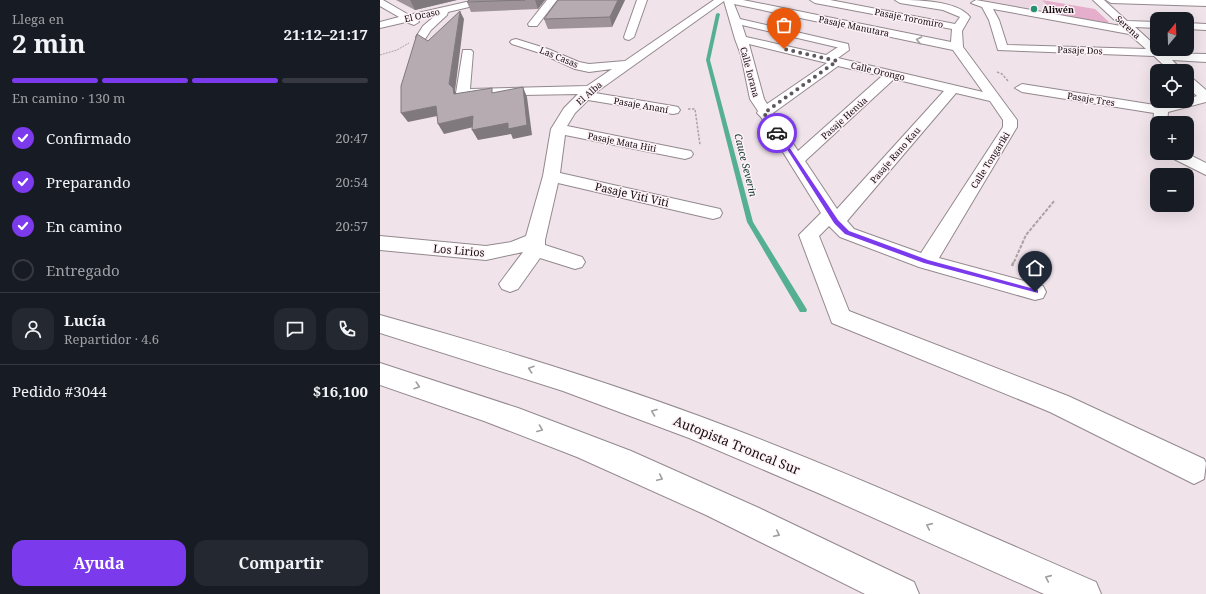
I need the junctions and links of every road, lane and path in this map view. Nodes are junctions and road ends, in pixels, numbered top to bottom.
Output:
1 (392, 0) edge
2 (487, 0) edge
3 (552, 0) edge
4 (642, 0) edge
5 (720, 0) edge
6 (728, 0) edge
7 (815, 0) edge
8 (900, 0) edge
9 (963, 0) edge
10 (1098, 0) edge
11 (1111, 0) edge
12 (380, 2) edge
13 (1206, 3) edge
14 (985, 4) junction
15 (467, 5) junction
16 (448, 10) junction
17 (457, 16) edge
18 (406, 18) junction
19 (380, 20) edge
20 (736, 21) junction
21 (534, 24) dead end
22 (380, 25) edge
23 (1150, 25) edge
24 (1194, 26) edge
25 (1128, 27) junction
26 (1206, 27) edge
27 (957, 28) junction
28 (424, 32) junction
29 (629, 37) dead end
30 (740, 38) junction
31 (516, 42) dead end
32 (1150, 46) edge
33 (957, 47) junction
34 (467, 52) dead end
35 (1150, 54) edge
36 (380, 55) edge
37 (1161, 56) edge
38 (1182, 56) edge
39 (1206, 58) edge
40 (832, 60) junction
41 (627, 63) junction
42 (1170, 64) edge
43 (992, 69) dead end
44 (892, 74) junction
45 (1194, 86) edge
46 (1022, 88) joint
47 (953, 89) junction
48 (587, 93) junction
49 (1206, 97) edge
50 (993, 98) junction
51 (673, 110) joint
52 (764, 113) junction
53 (1155, 116) edge
54 (1162, 116) edge
55 (558, 129) junction
56 (685, 154) joint
57 (1187, 160) edge
58 (796, 161) junction
59 (1206, 170) edge
60 (551, 176) junction
61 (1055, 200) dead end
62 (714, 213) dead end
63 (834, 218) junction
64 (380, 243) edge
65 (536, 245) junction
66 (575, 262) dead end
67 (926, 262) junction
68 (510, 284) dead end
69 (1004, 284) junction
70 (1035, 292) dead end
71 (380, 324) edge
72 (380, 374) edge
73 (1194, 469) dead end
74 (902, 594) edge
75 (1084, 594) edge

1 - 12 main road
2 - 15 main road, El Ocaso
3 - 21 main road
4 - 29 main road
5 - 41 main road, El Alba
6 - 20 main road, Calle Iorana
33 -> 6 main road, Pasaje Manutara
7 - 27 main road, Pasaje Toromiro
8 - 27 main road
9 - 14 main road
10 - 25 main road, Serena
11 - 13 main road
12 - 18 main road
14 - 25 main road
14 - 35 main road, Pasaje Dos
15 - 16 main road, El Ocaso
15 - 17 main road
16 - 18 main road, El Ocaso
16 - 28 main road
18 - 19 main road
18 - 22 main road, El Ocaso
18 - 28 main road
20 - 30 main road, Calle Iorana
20 - 40 main road
23 - 25 main road
24 - 26 main road
25 - 32 main road, Serena
27 - 33 main road
28 - 36 path
30 - 40 main road, Calle Orongo
30 - 52 main road, Calle Iorana
31 - 41 main road, Las Casas
33 - 50 main road, Calle Tongariki
34 - 48 main road, Pasaje Ananí
37 - 42 main road, Serena
38 - 39 main road, Pasaje Dos
40 - 44 main road, Calle Orongo
40 - 52 main road
41 - 48 main road, El Alba
43 - 46 path
44 - 47 main road, Calle Orongo
44 - 58 main road, Pasaje Henúa
45 - 49 main road
46 - 53 main road, Pasaje Tres
47 - 50 main road, Calle Orongo
47 - 63 main road, Pasaje Rano Kau
48 - 51 main road, Pasaje Ananí
48 - 55 main road, El Alba
49 - 54 main road
50 - 67 main road, Calle Tongariki
51 - 56 path
52 - 58 main road, Calle Iorana
55 - 56 main road, Pasaje Mata Hiti
55 - 60 main road, El Alba
57 - 59 main road
58 - 63 main road, Calle Iorana
60 - 62 main road, Pasaje Viti Viti
60 - 65 main road, El Alba
61 - 69 path
63 - 67 main road, Calle Iorana
63 - 73 main road, Pasaje Rano Kau
64 - 65 main road, Los Lirios
65 - 66 main road
65 - 68 main road
67 - 69 main road, Calle Iorana
69 - 70 main road, Calle Iorana
75 -> 71 main road, Autopista Troncal Sur
72 -> 74 main road

